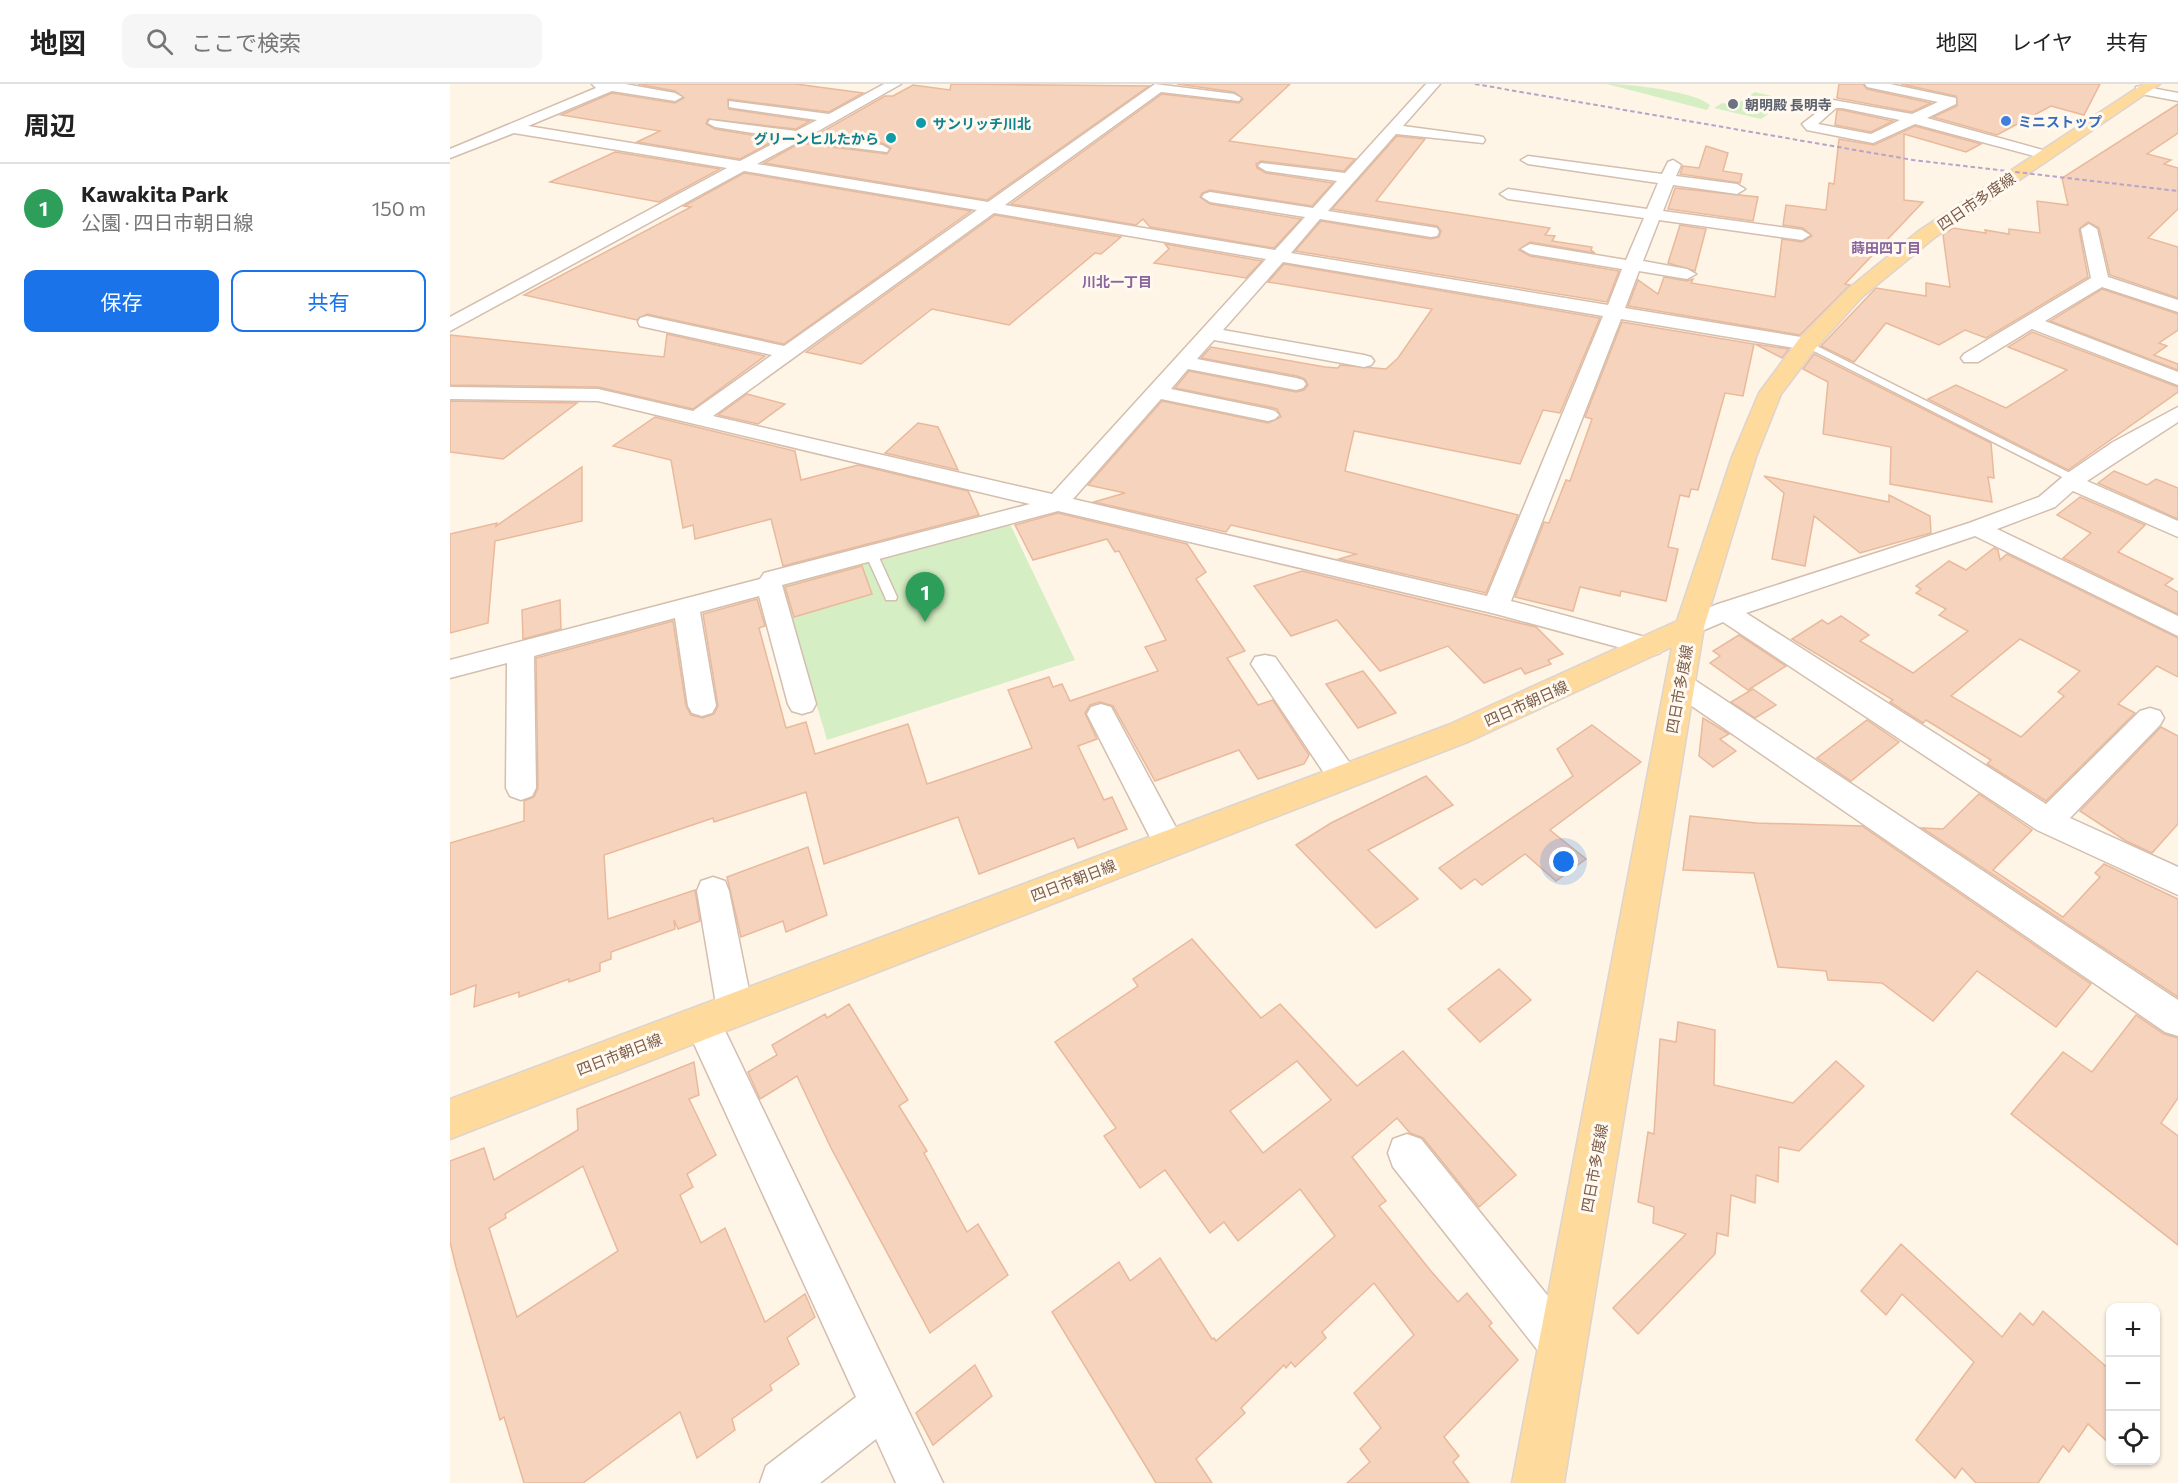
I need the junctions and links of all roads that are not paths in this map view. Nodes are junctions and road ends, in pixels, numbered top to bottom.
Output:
1 (592, 84) edge
2 (894, 84) edge
3 (1433, 84) edge
4 (1872, 84) edge
5 (615, 86) edge
6 (1161, 86) edge
7 (2139, 87) edge
8 (675, 96) dead end
9 (2178, 97) edge
10 (734, 104) dead end
11 (1218, 111) dead end
12 (829, 118) junction
13 (1914, 119) junction
14 (715, 123) dead end
15 (512, 128) junction
16 (1393, 129) junction
17 (796, 136) junction
18 (1478, 140) dead end
19 (882, 149) dead end
20 (450, 154) edge
21 (2045, 155) junction
22 (1528, 160) dead end
23 (738, 166) junction
24 (1266, 166) dead end
25 (1670, 172) junction
26 (1347, 178) junction
27 (1737, 189) dead end
28 (1508, 194) dead end
29 (1210, 197) dead end
30 (990, 209) junction
31 (1316, 214) junction
32 (1653, 214) junction
33 (2089, 229) dead end
34 (1431, 232) dead end
35 (1802, 235) dead end
36 (1530, 249) dead end
37 (1278, 257) junction
38 (1634, 266) junction
39 (1687, 274) dead end
40 (2100, 280) junction
41 (2178, 306) edge
42 (1613, 311) junction
43 (647, 322) dead end
44 (2030, 322) junction
45 (450, 325) edge
46 (1209, 333) junction
47 (1807, 344) junction
48 (789, 353) junction
49 (1971, 358) dead end
50 (1364, 361) dead end
51 (1183, 362) junction
52 (2178, 379) edge
53 (1296, 384) dead end
54 (1155, 392) junction
55 (450, 393) edge
56 (2178, 414) edge
57 (1268, 415) dead end
58 (695, 419) junction
59 (2073, 480) junction
60 (1056, 504) junction
61 (1977, 528) junction
62 (2178, 530) edge
63 (871, 553) junction
64 (769, 585) junction
65 (891, 597) dead end
66 (1496, 606) junction
67 (687, 607) junction
68 (1707, 619) junction
69 (2178, 627) edge
70 (1651, 647) junction
71 (520, 651) junction
72 (1264, 664) dead end
73 (450, 669) edge
74 (1680, 684) junction
75 (802, 704) dead end
76 (702, 706) dead end
77 (1101, 714) dead end
78 (2150, 718) dead end
79 (1343, 777) junction
80 (521, 788) dead end
81 (2049, 821) junction
82 (1169, 844) junction
83 (2174, 875) edge
84 (713, 891) dead end
85 (718, 1016) junction
86 (2178, 1020) edge
87 (450, 1119) edge
88 (1407, 1153) dead end
89 (1562, 1347) junction
90 (883, 1405) junction
91 (783, 1483) edge
92 (920, 1483) edge
93 (1538, 1483) edge

1 - 5 street
2 - 12 street
3 - 16 street
4 - 13 street
5 - 8 street
5 - 15 street
6 - 11 street
6 - 30 street
7 - 9 street
7 - 21 main road, 四日市多度線
10 - 12 street
12 - 17 street
13 - 13 street
13 - 21 street
14 - 17 street
15 - 20 street
15 - 23 street
16 - 18 street
16 - 26 street
17 - 19 street
17 - 23 street
21 - 47 main road, 四日市多度線
22 - 25 street
23 - 30 street
23 - 45 street
24 - 26 street
25 - 27 street
25 - 32 street
26 - 31 street
28 - 32 street
29 - 31 street
30 - 37 street
30 - 48 street
31 - 34 street
31 - 37 street
32 - 35 street
32 - 38 street
33 - 40 street
36 - 38 street
37 - 42 street
37 - 46 street
38 - 39 street
38 - 42 street
40 - 41 street
40 - 44 street
42 - 47 street
42 - 66 street
43 - 48 street
44 - 49 street
44 - 52 street
46 - 50 street
46 - 51 street
47 - 59 lane
47 - 68 main road, 四日市多度線
48 - 58 street
51 - 53 street
51 - 54 street
54 - 57 street
54 - 60 street
55 - 58 street
56 - 59 street
58 - 60 street
59 - 61 street
59 - 62 street
60 - 63 street
60 - 66 street
61 - 68 street
61 - 69 street
63 - 64 street
63 - 65 lane
64 - 67 street
64 - 75 street
66 - 70 street
67 - 71 street
67 - 76 street
68 - 70 main road, 四日市朝日線
68 - 74 main road, 四日市多度線
68 - 81 street
70 - 79 main road, 四日市朝日線
71 - 73 street
71 - 80 street
72 - 79 street
74 - 86 street
74 - 89 main road, 四日市多度線
77 - 82 street
78 - 81 street
79 - 82 main road, 四日市朝日線
81 - 83 street
82 - 85 main road, 四日市朝日線
84 - 85 street
85 - 87 main road, 四日市朝日線
85 - 90 street
88 - 89 street
89 - 93 main road, 四日市多度線
90 - 91 street
90 - 92 street

